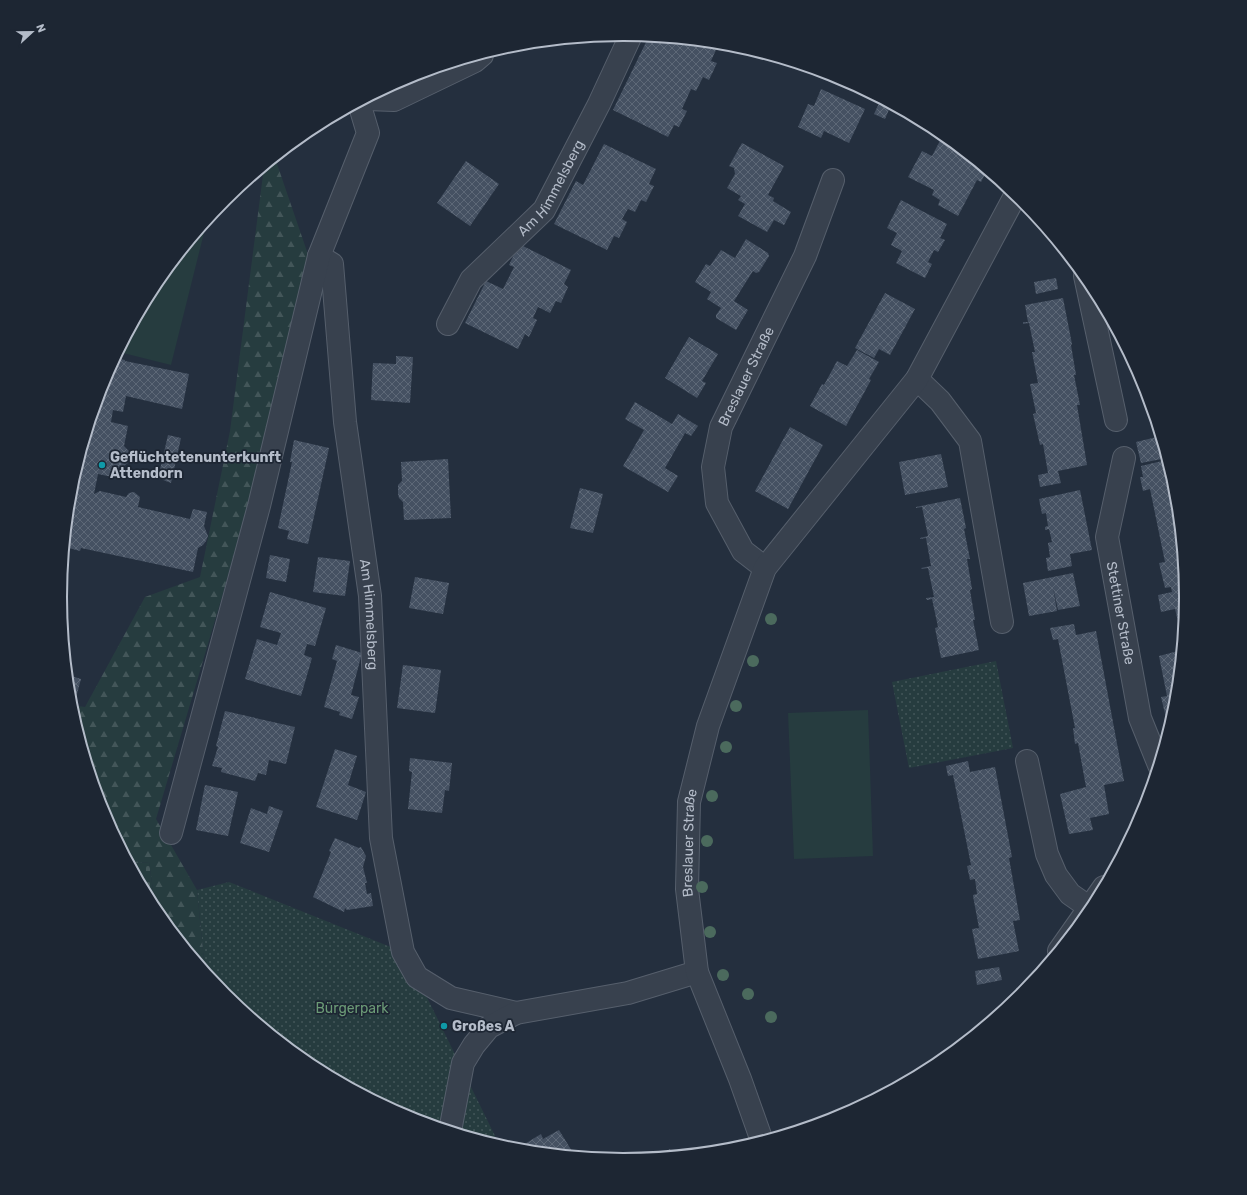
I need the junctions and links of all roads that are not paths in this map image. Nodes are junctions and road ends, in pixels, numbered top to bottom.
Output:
1 (628, 41) edge
2 (473, 62) edge
3 (375, 99) edge
4 (360, 107) edge
5 (833, 180) dead end
6 (1013, 200) edge
7 (319, 256) junction
8 (1088, 292) edge
9 (448, 324) dead end
10 (917, 379) junction
11 (1116, 420) dead end
12 (1124, 458) dead end
13 (765, 568) junction
14 (1002, 622) dead end
15 (1156, 758) edge
16 (1027, 761) dead end
17 (171, 833) dead end
18 (1087, 906) edge
19 (697, 972) junction
20 (516, 1013) junction
21 (451, 1126) edge
22 (760, 1137) edge

1 - 9 street, Am Himmelsberg
2 - 3 street
4 - 7 street
5 - 13 street, Breslauer Straße
6 - 10 street, Breslauer Straße
7 - 17 street
7 - 20 street, Am Himmelsberg
8 - 11 street
10 - 13 street, Breslauer Straße
10 - 14 street
12 - 15 street, Stettiner Straße
13 - 19 street, Breslauer Straße
16 - 18 street
19 - 20 street
19 - 22 street, Breslauer Straße
20 - 21 street

